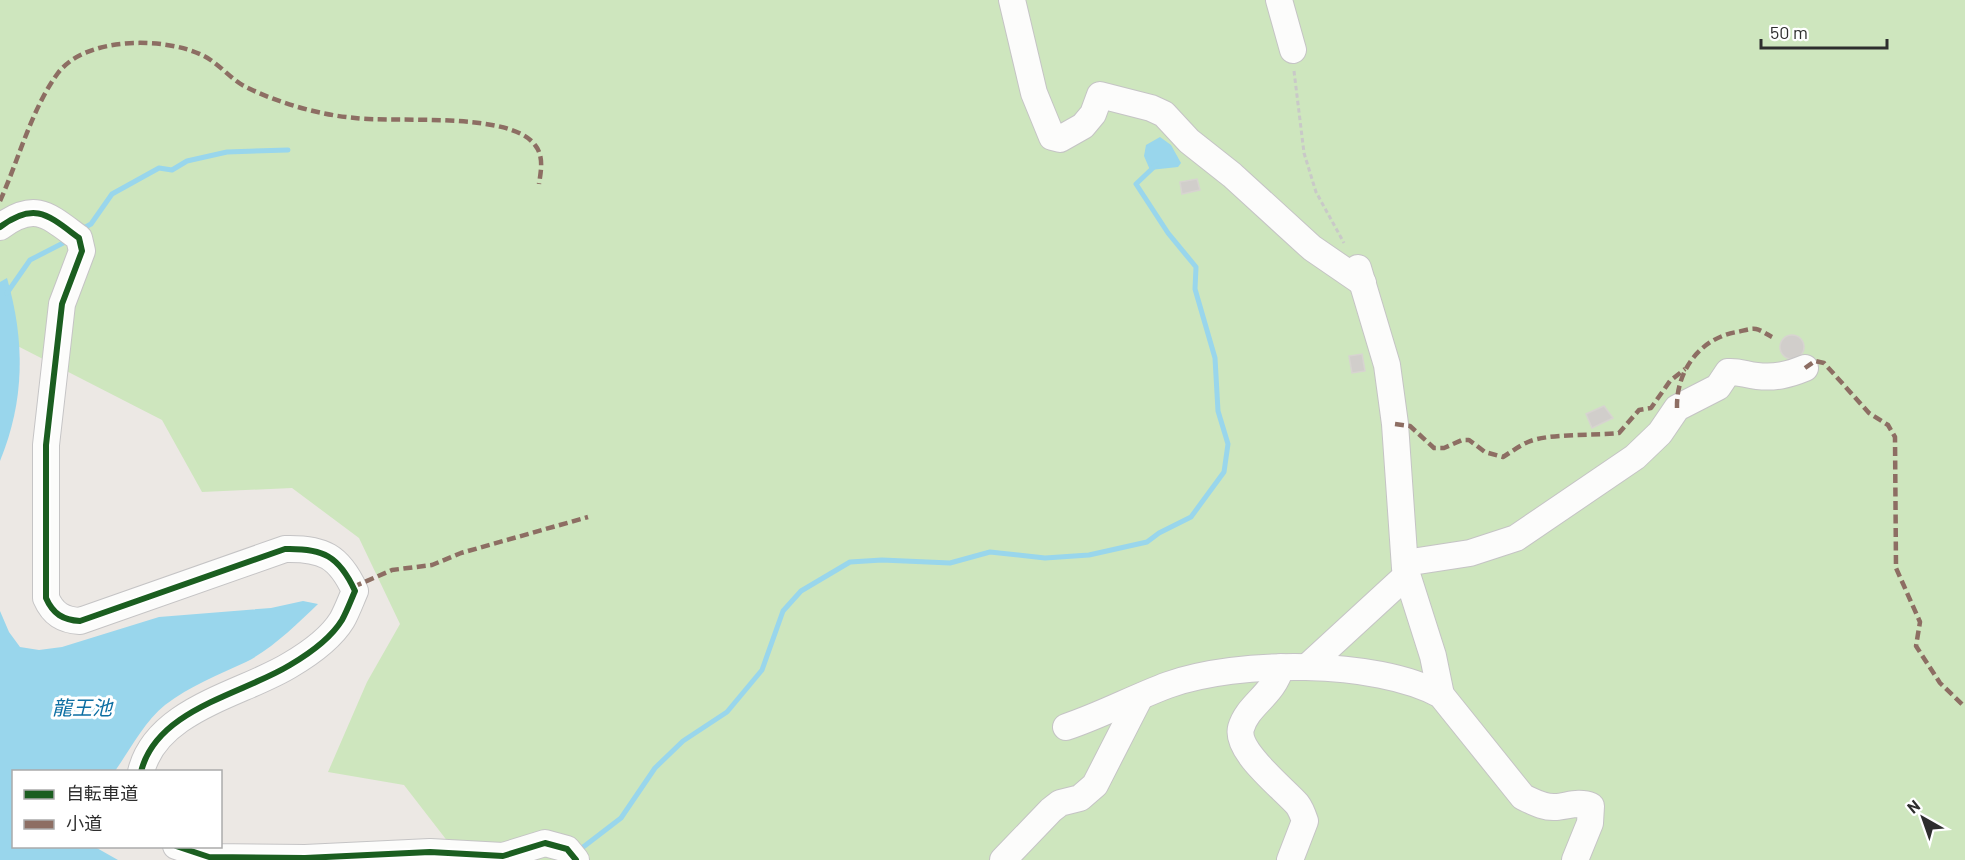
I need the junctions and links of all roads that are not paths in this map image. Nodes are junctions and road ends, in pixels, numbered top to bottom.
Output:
1 (1012, 0) edge
2 (1279, 0) edge
3 (1293, 50) road end
4 (0, 227) edge
5 (1805, 368) dead end
6 (1406, 569) junction
7 (1308, 666) junction
8 (1281, 667) junction
9 (1441, 695) junction
10 (1140, 697) junction
11 (1066, 727) dead end
12 (141, 770) edge
13 (182, 848) edge
14 (576, 860) edge
15 (1003, 860) edge
16 (1290, 860) edge
17 (1575, 860) edge

1 - 6 street
2 - 3 street
4 - 12 street
5 - 6 street
6 - 7 street
6 - 9 street
7 - 8 street
7 - 9 street
8 - 10 street
8 - 16 street
9 - 17 street
10 - 11 street
10 - 15 street
13 - 14 street

